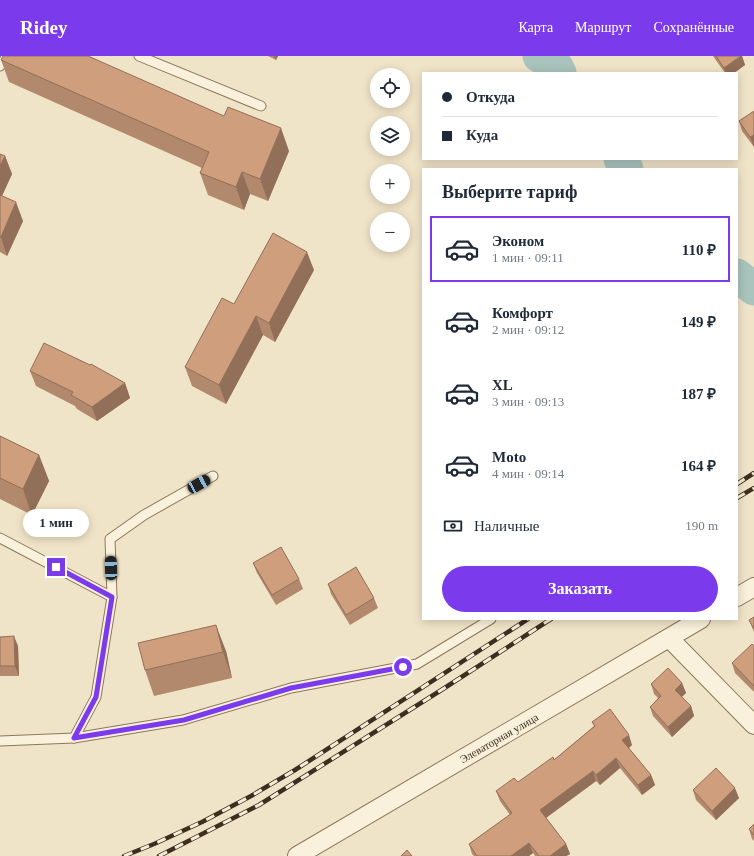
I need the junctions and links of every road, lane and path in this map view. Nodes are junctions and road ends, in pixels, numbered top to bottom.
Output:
1 (7, 56) edge
2 (139, 56) edge
3 (0, 66) edge
4 (261, 106) dead end
5 (213, 476) dead end
6 (0, 538) edge
7 (754, 587) edge
8 (738, 596) edge
9 (112, 597) junction
10 (489, 620) edge
11 (699, 620) edge
12 (669, 638) junction
13 (754, 725) edge
14 (74, 738) junction
15 (0, 741) edge
16 (297, 856) edge

1 - 3 lane
2 - 4 lane
5 - 9 lane
6 - 9 lane
7 - 8 street
9 - 14 lane
10 - 14 lane
11 - 12 street, Элеваторная улица
12 - 13 street
12 - 16 street, Элеваторная улица
14 - 15 lane

